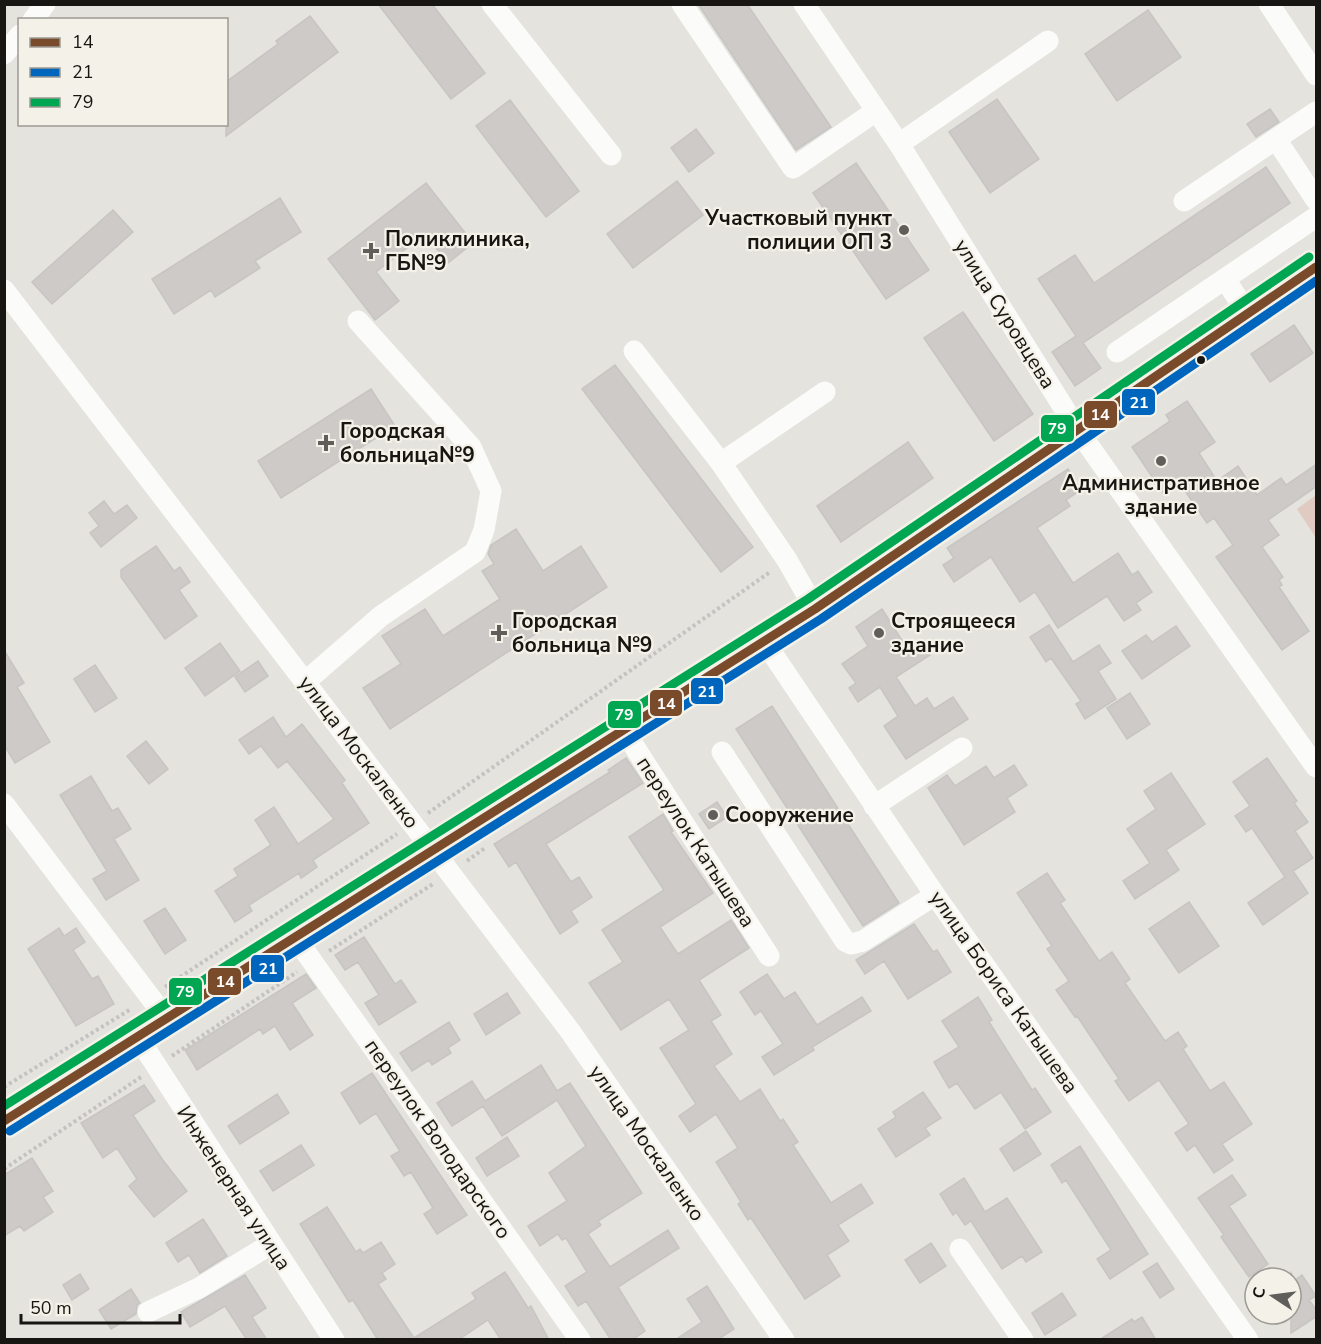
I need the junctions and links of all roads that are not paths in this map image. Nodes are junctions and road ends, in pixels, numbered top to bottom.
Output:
1 (45, 4) edge
2 (492, 4) edge
3 (682, 4) edge
4 (804, 4) edge
5 (1269, 4) edge
6 (34, 18) edge
7 (18, 37) edge
8 (1048, 41) dead end
9 (4, 54) edge
10 (1317, 75) edge
11 (876, 111) junction
12 (1317, 112) edge
13 (1276, 139) junction
14 (899, 144) junction
15 (610, 155) dead end
16 (1317, 200) edge
17 (1184, 201) dead end
18 (1315, 223) edge
19 (1317, 267) edge
20 (1225, 279) junction
21 (4, 290) edge
22 (1247, 313) junction
23 (358, 321) dead end
24 (634, 351) dead end
25 (1117, 352) dead end
26 (825, 392) dead end
27 (1077, 429) junction
28 (722, 463) junction
29 (815, 609) junction
30 (764, 641) junction
31 (305, 682) junction
32 (623, 729) junction
33 (962, 748) dead end
34 (722, 752) dead end
35 (1317, 767) edge
36 (4, 804) edge
37 (874, 806) junction
38 (432, 849) junction
39 (935, 895) junction
40 (296, 938) junction
41 (769, 956) dead end
42 (166, 1018) junction
43 (136, 1036) junction
44 (4, 1121) edge
45 (271, 1244) junction
46 (960, 1249) dead end
47 (148, 1312) dead end
48 (334, 1340) edge
49 (580, 1340) edge
50 (784, 1340) edge
51 (1023, 1340) edge
52 (1248, 1340) edge

1 - 6 street
2 - 15 street
3 - 11 street
4 - 11 street, улица Суровцева
5 - 10 street
7 - 9 street
8 - 14 street
11 - 14 street, улица Суровцева
12 - 13 street
13 - 16 street
13 - 17 street
14 - 27 street, улица Суровцева
18 - 20 street
19 - 22 main road
20 - 22 street
20 - 25 street
21 - 31 street, улица Москаленко
22 - 27 main road
23 - 31 street
24 - 28 street
26 - 28 street
27 - 29 main road
27 - 35 street, улица Суровцева
28 - 29 street
29 - 30 main road
30 - 32 main road
30 - 37 street, улица Бориса Катышева
31 - 38 street, улица Москаленко
32 - 38 main road
32 - 41 street, переулок Катышева
33 - 37 street
34 - 39 street
36 - 42 street
37 - 39 street, улица Бориса Катышева
38 - 40 main road
38 - 50 street, улица Москаленко
39 - 52 street, улица Бориса Катышева
40 - 42 main road
40 - 49 street, переулок Володарского
42 - 43 main road
43 - 44 main road
43 - 45 street, Инженерная улица
45 - 47 street
45 - 48 street, Инженерная улица
46 - 51 street

